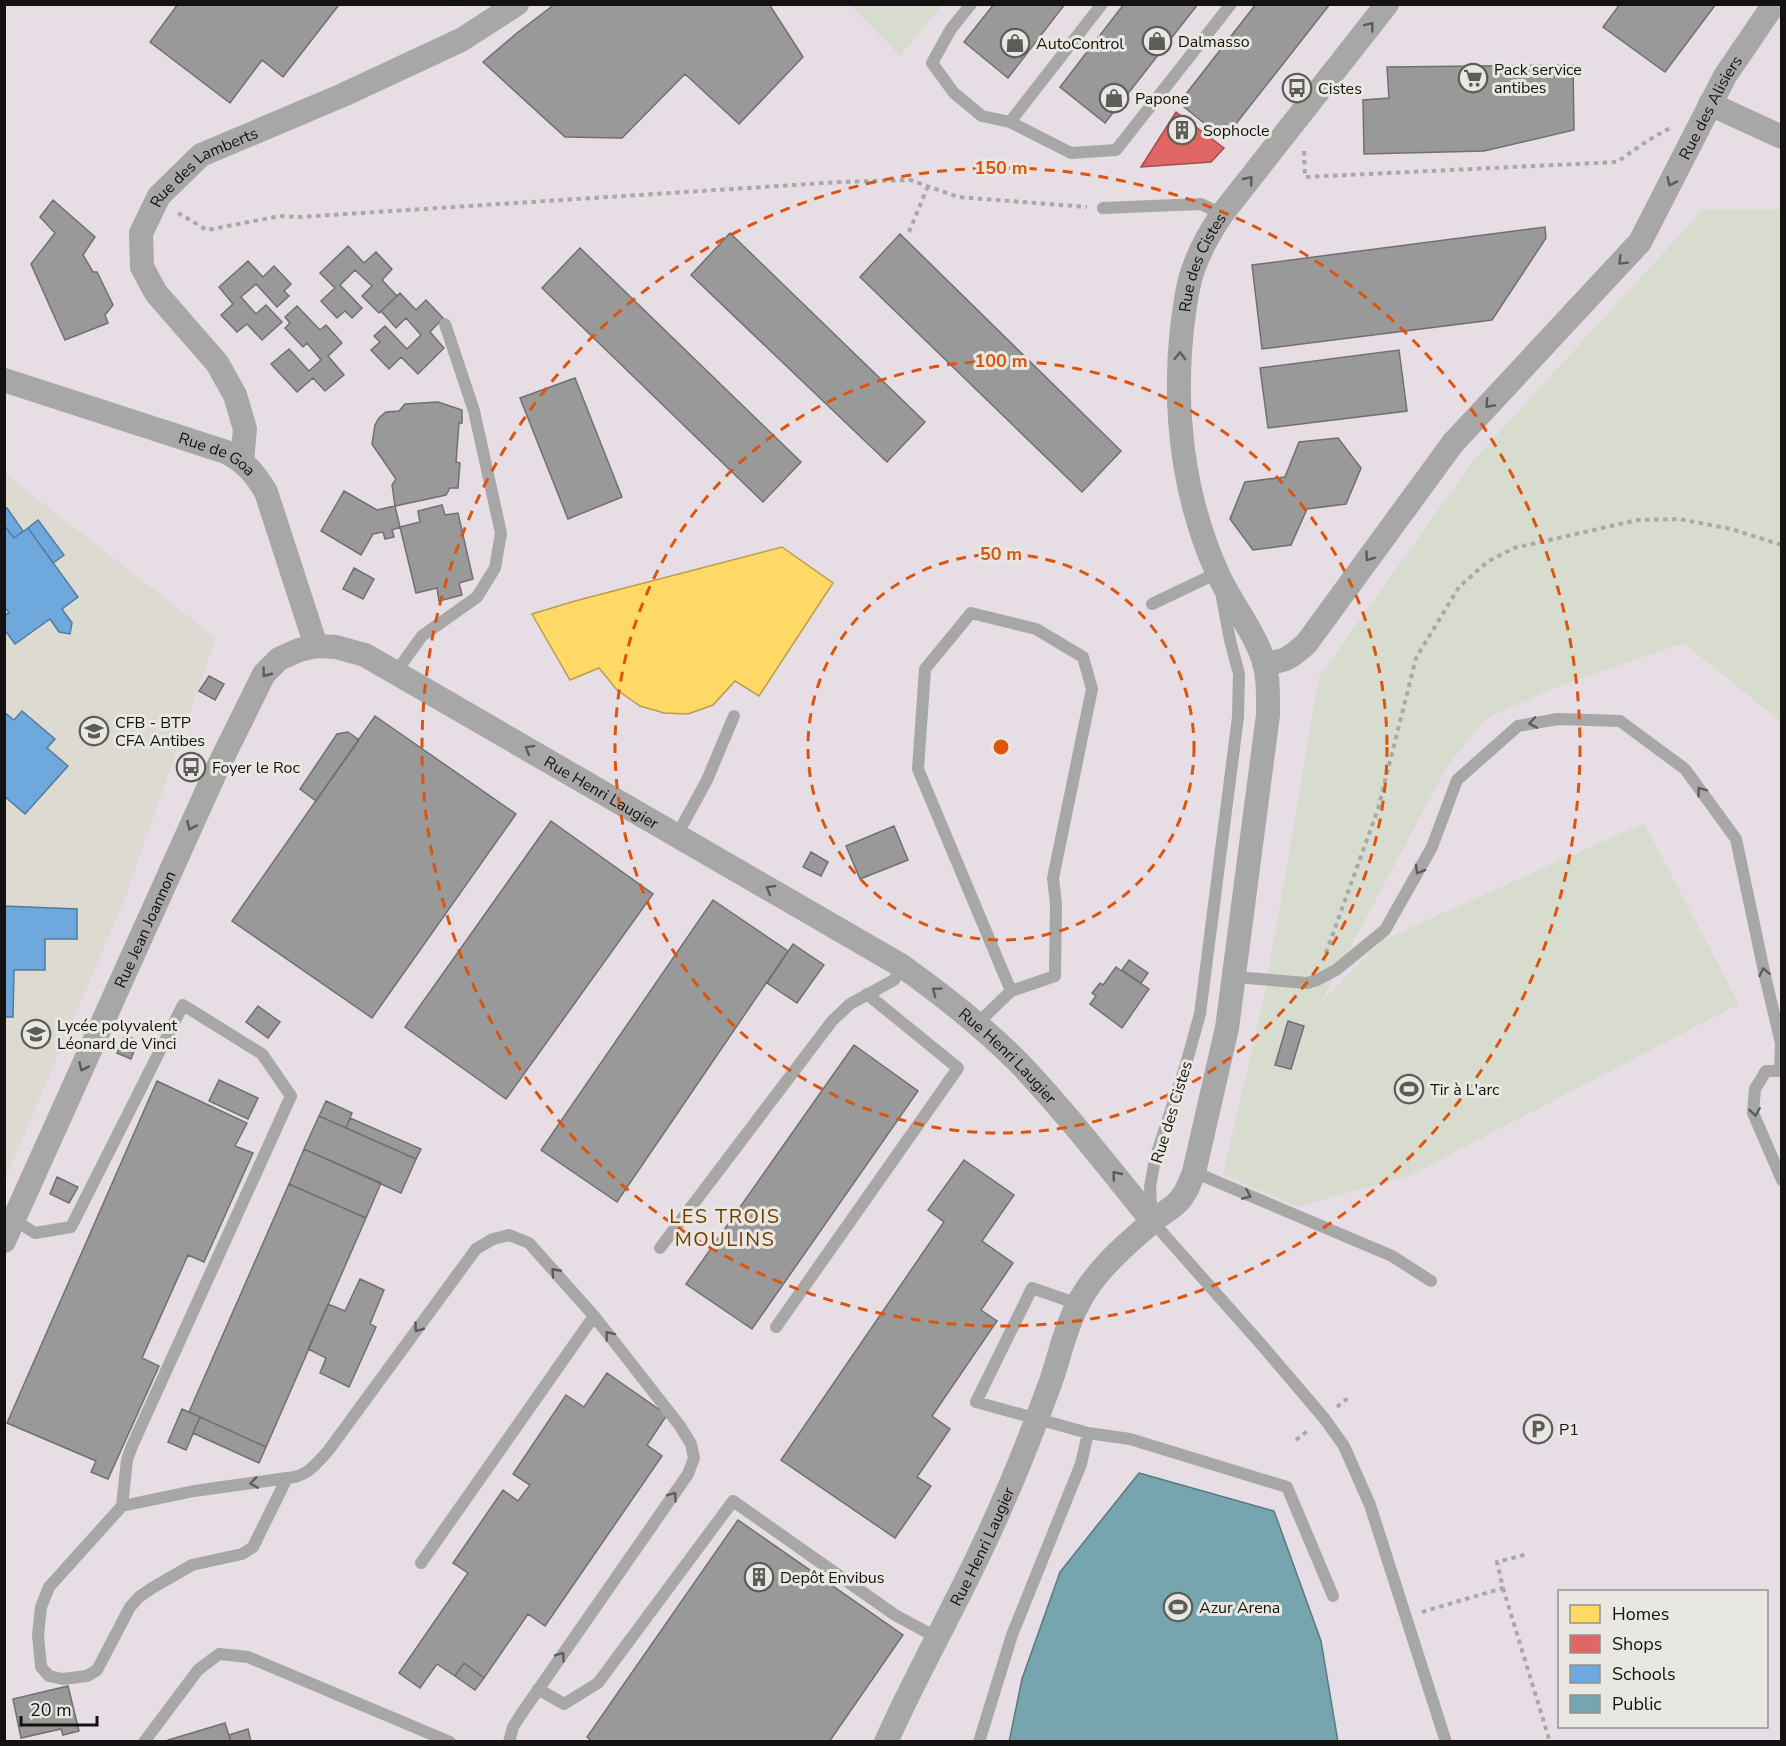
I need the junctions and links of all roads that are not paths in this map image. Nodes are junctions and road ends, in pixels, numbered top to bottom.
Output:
1 (517, 4) edge
2 (971, 4) edge
3 (1102, 4) edge
4 (1231, 4) edge
5 (1386, 4) edge
6 (1774, 4) edge
7 (1710, 104) junction
8 (1010, 122) junction
9 (1782, 137) edge
10 (1103, 208) road end
11 (1222, 214) junction
12 (445, 324) dead end
13 (4, 380) edge
14 (242, 460) junction
15 (1217, 573) junction
16 (1152, 604) dead end
17 (316, 646) junction
18 (1264, 664) junction
19 (396, 672) junction
20 (734, 716) dead end
21 (677, 835) junction
22 (902, 966) junction
23 (1235, 977) junction
24 (1011, 991) junction
25 (867, 994) junction
26 (977, 1024) junction
27 (1781, 1071) edge
28 (1194, 1172) junction
29 (1782, 1180) edge
30 (1152, 1221) junction
31 (9, 1231) edge
32 (660, 1248) dead end
33 (1431, 1281) dead end
34 (1078, 1304) junction
35 (594, 1316) junction
36 (776, 1327) dead end
37 (1036, 1418) junction
38 (1088, 1433) junction
39 (287, 1478) junction
40 (122, 1506) junction
41 (421, 1563) dead end
42 (1333, 1596) dead end
43 (936, 1638) junction
44 (538, 1689) junction
45 (144, 1742) edge
46 (450, 1742) edge
47 (509, 1742) edge
48 (886, 1742) edge
49 (980, 1742) edge
50 (1446, 1742) edge

1 - 14 street, Rue des Lamberts
2 - 8 lane
3 - 8 lane
4 - 8 lane
11 -> 5 street, Rue des Cistes
6 - 7 street, Rue des Alisiers
7 - 9 street
7 -> 18 street, Rue des Alisiers
10 - 11 lane
15 -> 11 street, Rue des Cistes
12 - 19 lane
13 - 14 street, Rue de Goa
14 - 17 street, Rue de Goa
15 - 16 lane
15 - 18 street, Rue des Cistes
15 - 30 lane, Rue des Cistes
17 - 19 street, Rue Henri Laugier
17 -> 31 street, Rue Jean Joannon
18 - 23 street, Rue des Cistes
21 -> 19 street, Rue Henri Laugier
20 - 21 lane
22 -> 21 street, Rue Henri Laugier
22 - 25 lane
26 -> 22 street, Rue Henri Laugier
27 -> 23 lane
23 - 28 street, Rue des Cistes
24 - 24 lane
24 - 26 lane
25 - 32 lane
25 - 36 lane
30 -> 26 street, Rue Henri Laugier
27 -> 29 lane
28 - 30 street, Rue des Cistes
28 -> 33 lane
30 - 34 street, Rue Henri Laugier
30 - 50 lane
31 - 40 lane
34 - 37 street, Rue Henri Laugier
34 - 37 lane
35 -> 39 lane
35 - 41 lane
44 -> 35 lane
37 - 38 lane
37 - 43 street, Rue Henri Laugier
38 - 42 lane
38 - 49 lane
39 -> 40 lane
39 - 40 lane
43 - 44 lane
43 - 48 street, Rue Henri Laugier
44 - 47 lane
45 - 46 lane

